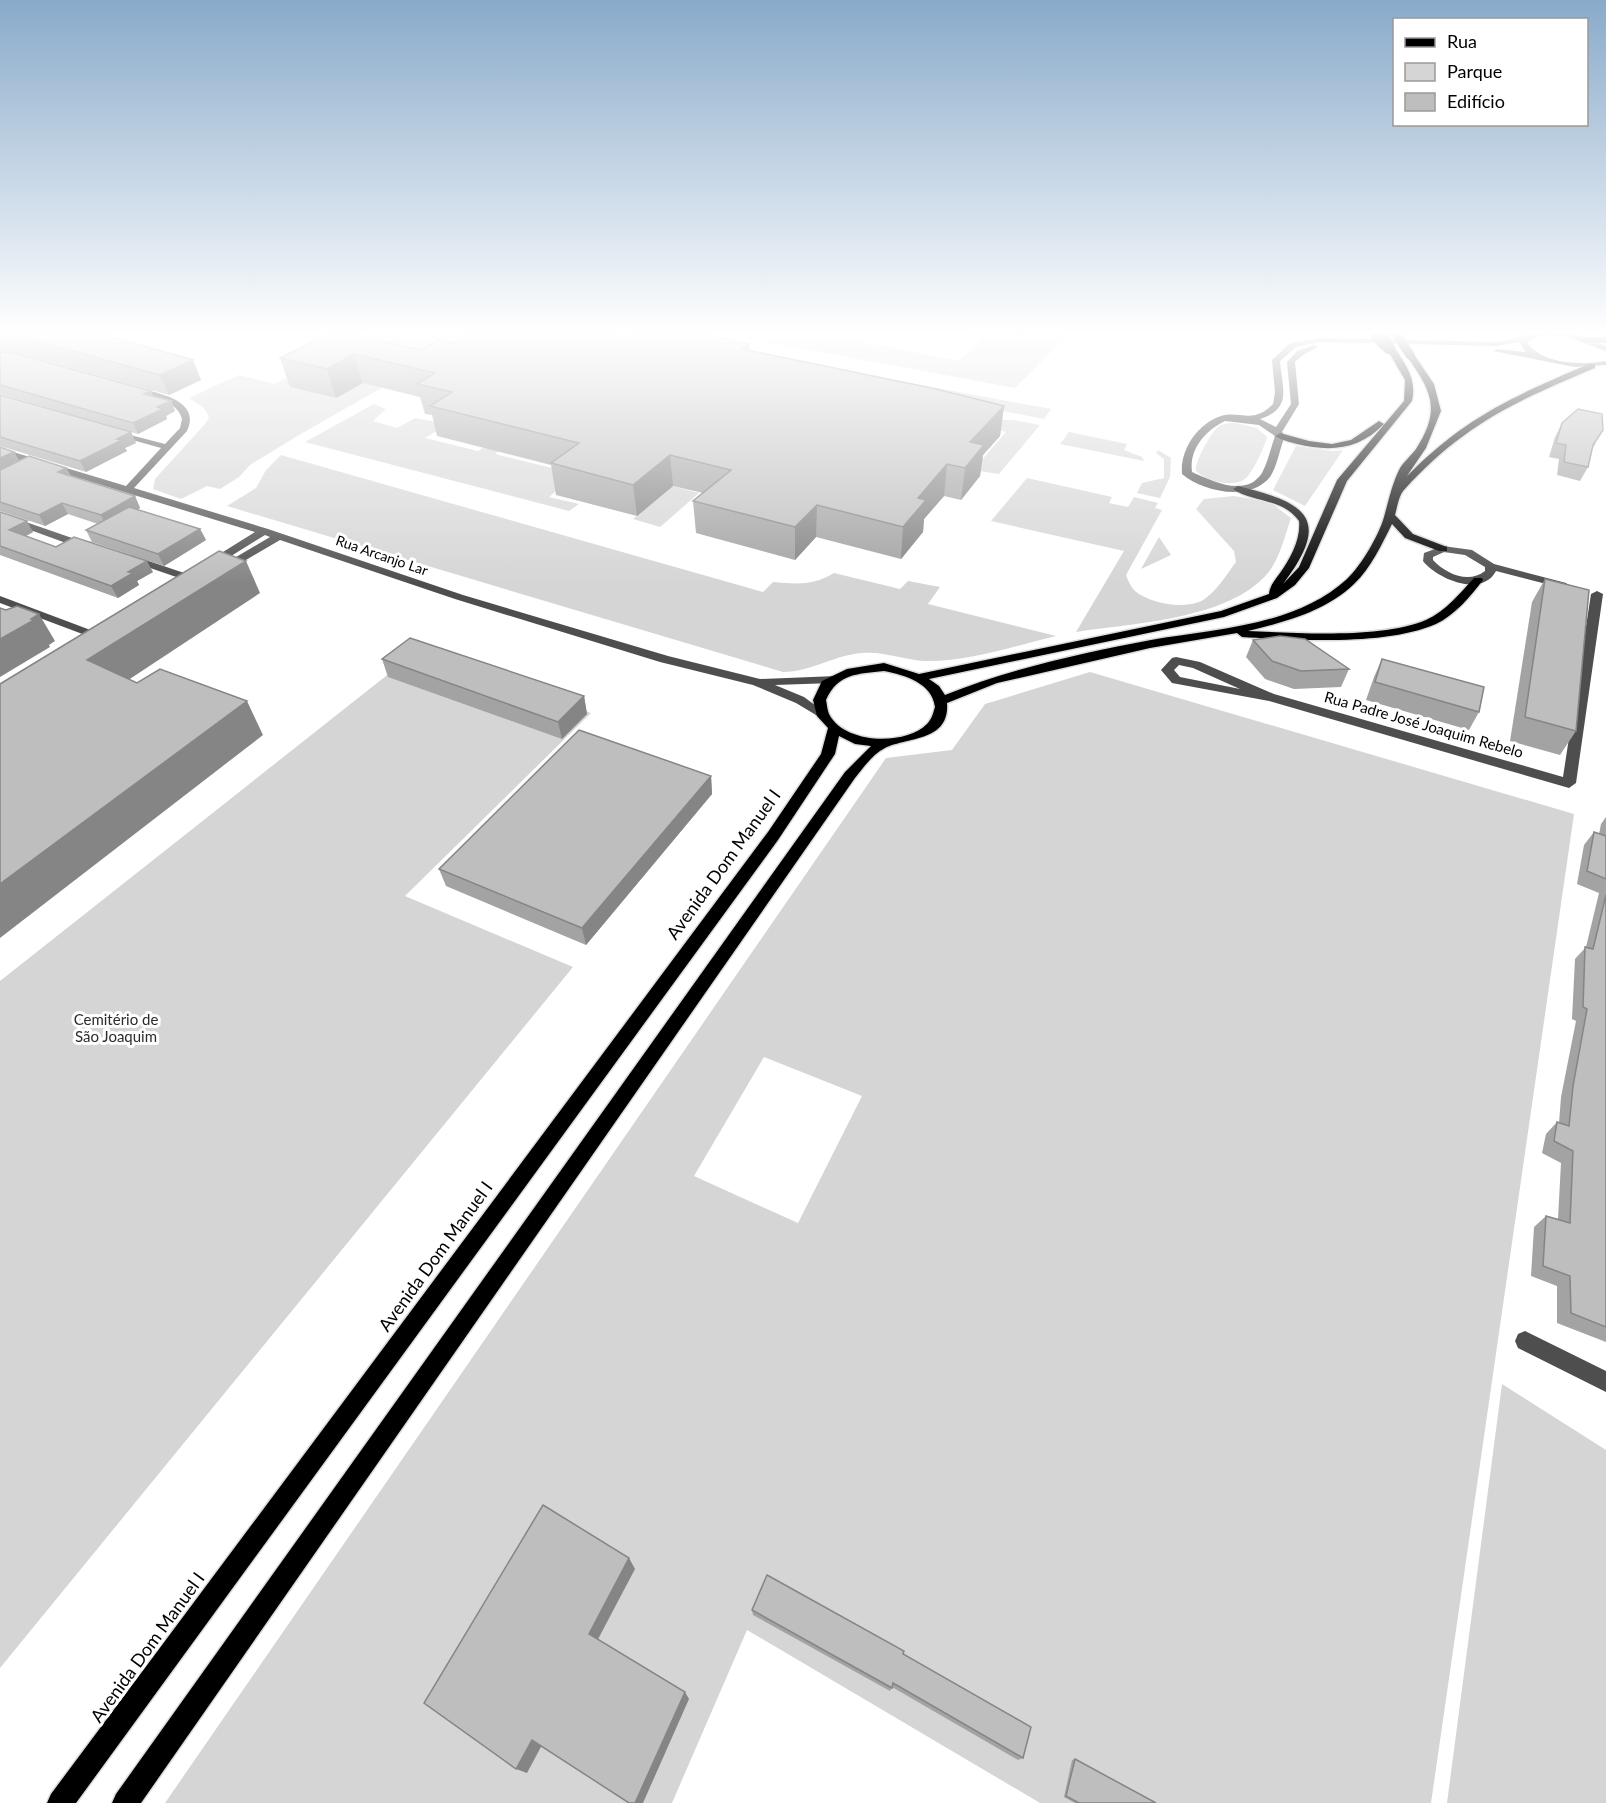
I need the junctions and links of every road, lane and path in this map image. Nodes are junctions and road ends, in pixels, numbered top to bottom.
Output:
1 (188, 416) edge
2 (1261, 416) edge
3 (1289, 416) edge
4 (1435, 416) edge
5 (1486, 416) edge
6 (1395, 418) joint
7 (1249, 420) junction
8 (103, 429) edge
9 (1279, 434) junction
10 (166, 447) junction
11 (0, 451) edge
12 (33, 462) junction
13 (16, 471) edge
14 (128, 489) junction
15 (1238, 489) junction
16 (1396, 493) junction
17 (1389, 515) junction
18 (0, 516) edge
19 (264, 531) junction
20 (279, 536) junction
21 (97, 546) edge
22 (1443, 549) junction
23 (117, 553) edge
24 (1485, 574) junction
25 (195, 581) junction
26 (1591, 592) edge
27 (1273, 596) junction
28 (0, 599) edge
29 (1224, 633) junction
30 (101, 638) edge
31 (920, 677) junction
32 (833, 679) junction
33 (757, 682) junction
34 (1270, 697) junction
35 (941, 701) junction
36 (821, 714) junction
37 (834, 729) junction
38 (883, 743) junction
39 (1525, 1341) dead end
40 (1606, 1382) edge
41 (60, 1803) edge
42 (125, 1803) edge

1 - 10 street
2 - 7 street
3 - 9 street
4 - 16 main road, bridge
5 - 16 main road
6 - 9 main road
6 - 27 main road
7 - 9 street
7 - 15 street
8 - 10 street
9 - 15 street
10 - 14 street
11 - 12 street, Rua Arcanjo Lar
12 - 13 street
12 - 14 street, Rua Arcanjo Lar
14 - 19 street, Rua Arcanjo Lar
15 - 27 main road
16 - 17 main road
17 - 22 main road
17 - 29 main road
18 - 21 street
19 - 20 street, Rua Arcanjo Lar
19 - 25 street
20 - 25 street
20 - 33 street, Rua Arcanjo Lar
22 - 24 street
22 - 24 street
23 - 25 street
24 - 26 street
24 - 29 main road
26 - 34 street, Rua Padre José Joaquim Rebelo
27 - 31 main road
28 - 30 street
29 - 35 main road
31 - 32 main road
31 - 35 main road
32 - 33 street
32 - 36 main road
33 - 36 street
34 - 34 street
35 - 38 main road
36 - 37 main road
37 - 38 main road
37 - 41 main road, Avenida Dom Manuel I
38 - 42 main road
39 - 40 street

